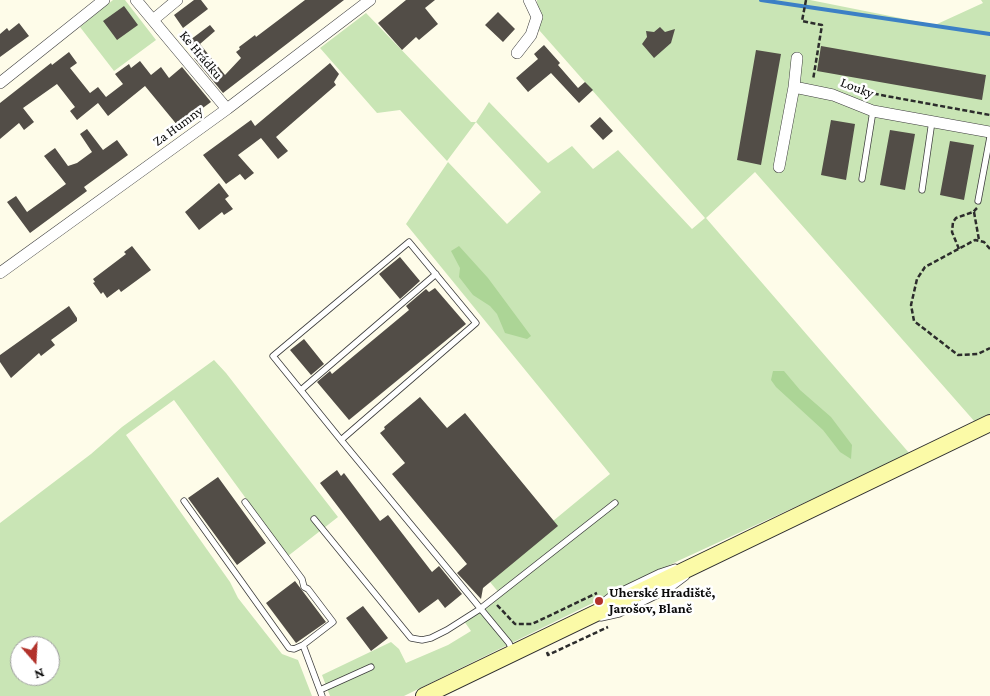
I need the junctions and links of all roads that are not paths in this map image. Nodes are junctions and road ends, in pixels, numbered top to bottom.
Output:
1 (104, 0) edge
2 (136, 0) edge
3 (177, 0) edge
4 (370, 0) edge
5 (529, 0) edge
6 (153, 20) junction
7 (517, 53) dead end
8 (797, 58) dead end
9 (0, 83) edge
10 (794, 87) junction
11 (227, 109) junction
12 (873, 111) junction
13 (932, 121) junction
14 (990, 132) edge
15 (990, 137) edge
16 (779, 168) dead end
17 (862, 179) dead end
18 (922, 190) dead end
19 (979, 204) road end
20 (0, 273) edge
21 (436, 274) junction
22 (301, 390) junction
23 (990, 423) edge
24 (341, 440) junction
25 (184, 501) dead end
26 (245, 502) dead end
27 (614, 504) dead end
28 (314, 519) dead end
29 (480, 609) junction
30 (303, 645) junction
31 (513, 652) junction
32 (371, 666) dead end
33 (321, 693) edge
34 (424, 696) edge

1 - 9 street
2 - 6 street, Ke Hrádku
3 - 6 street
4 - 11 street, Za Humny
5 - 7 street
6 - 11 street, Ke Hrádku
8 - 10 street
10 - 12 street, Louky
10 - 16 street
11 - 20 street, Za Humny
12 - 13 street, Louky
12 - 17 lane
13 - 14 street, Louky
13 - 18 lane
15 - 19 lane
21 - 22 lane
21 - 22 lane
21 - 24 lane
22 - 24 lane
23 - 31 main road
24 - 29 lane
25 - 30 lane
26 - 30 lane
27 - 29 lane
28 - 29 lane
29 - 31 lane
30 - 33 lane
31 - 34 main road
32 - 33 lane

